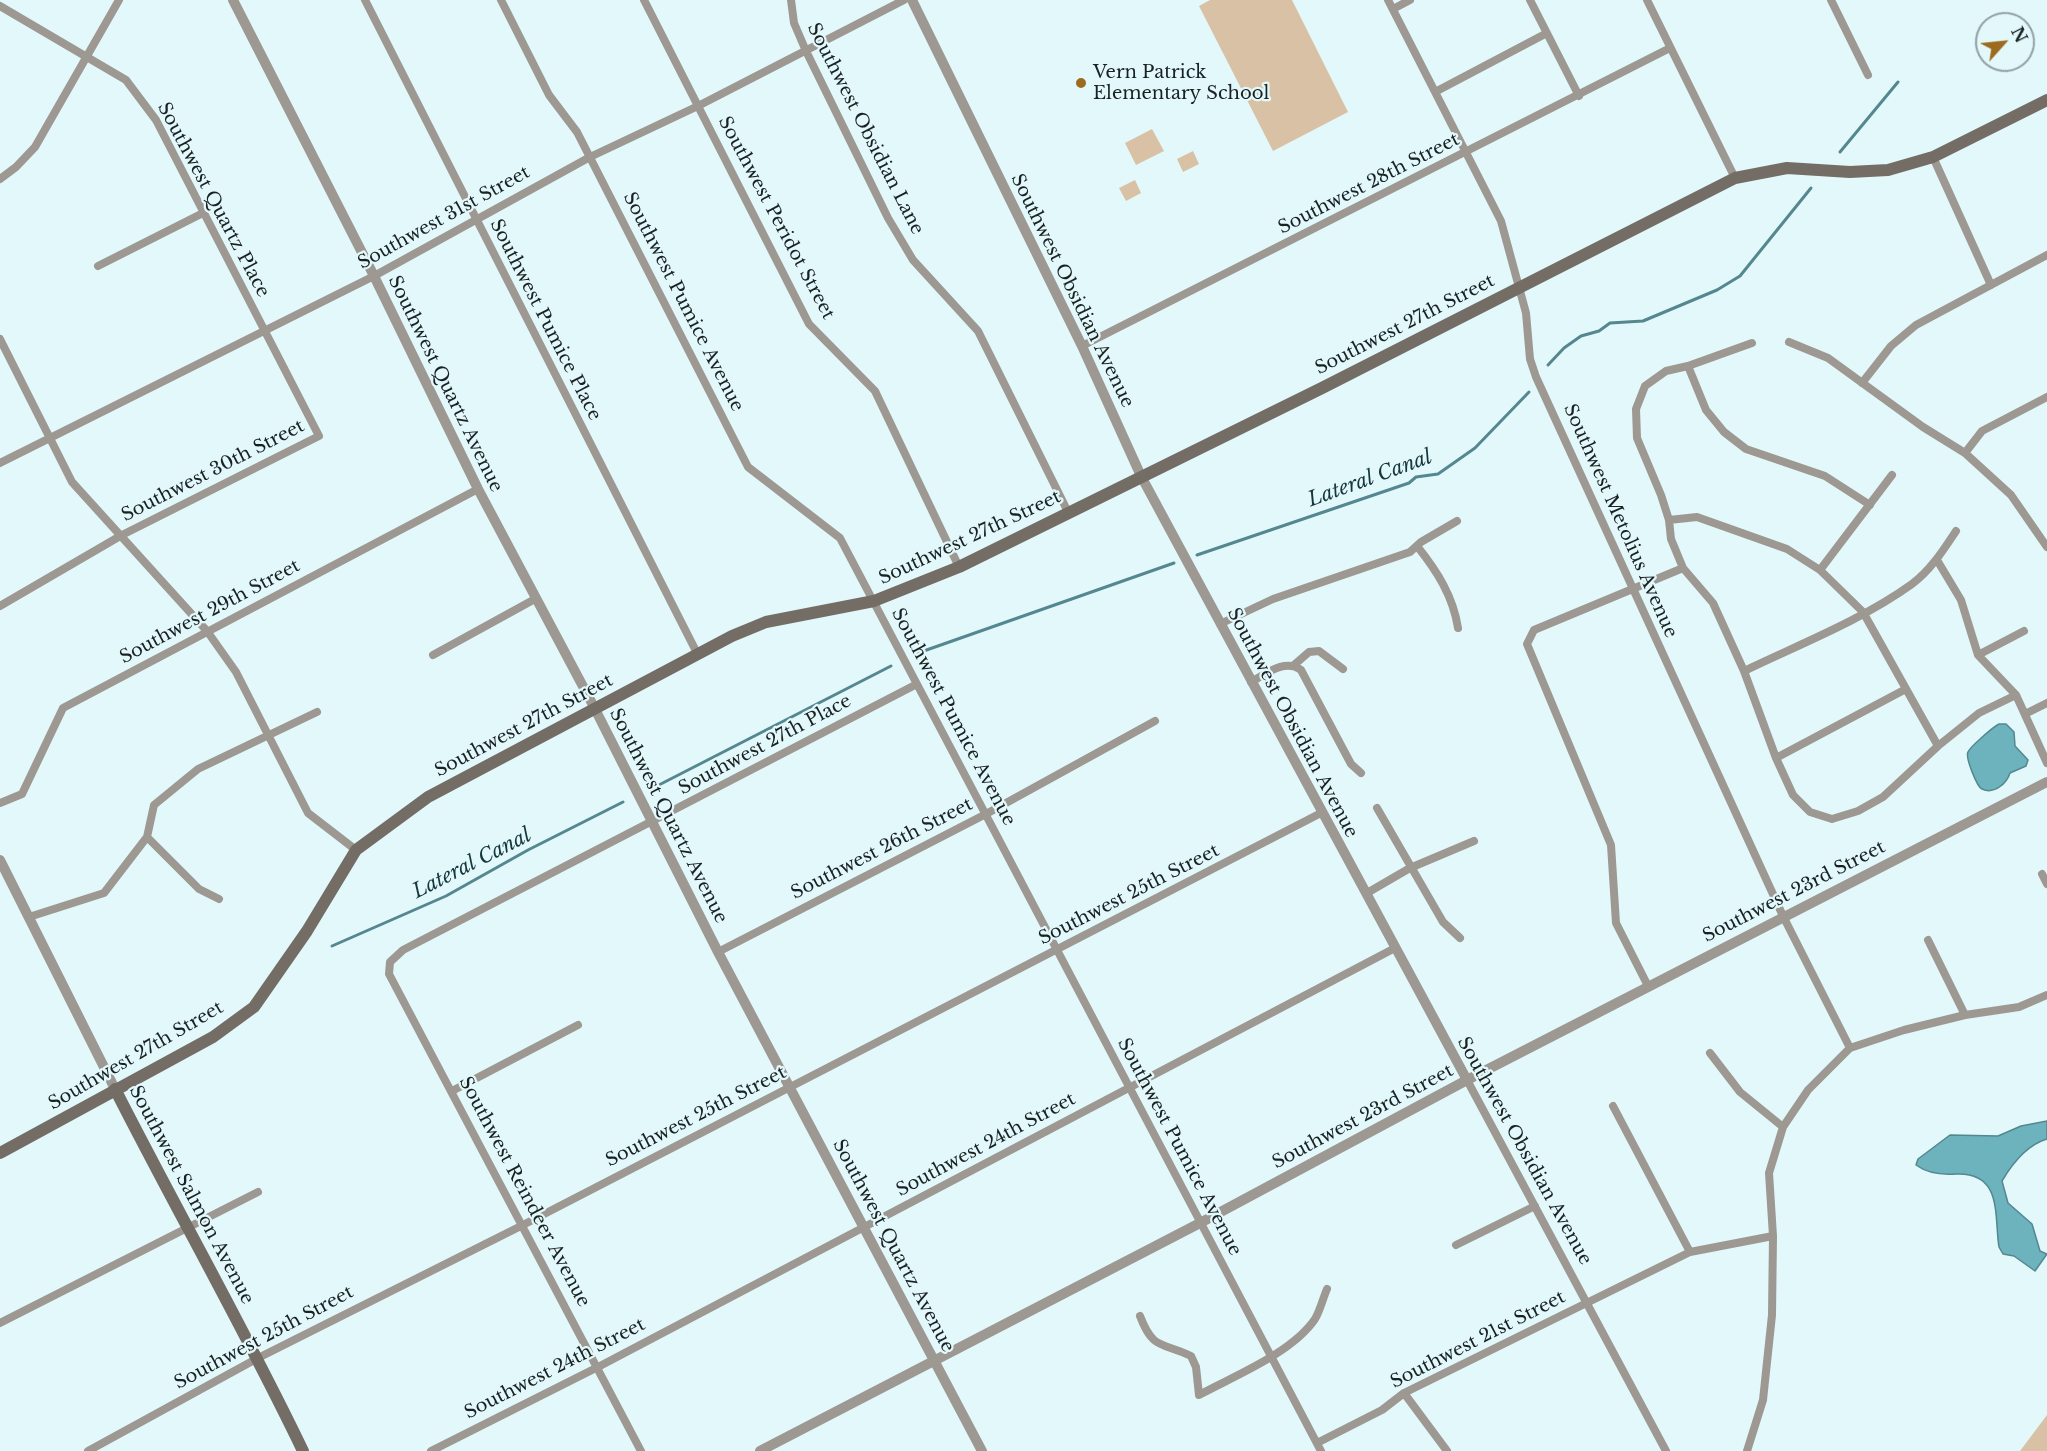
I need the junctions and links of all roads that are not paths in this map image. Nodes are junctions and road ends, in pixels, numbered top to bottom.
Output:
1 (119, 0) edge
2 (233, 0) edge
3 (365, 0) edge
4 (501, 0) edge
5 (644, 0) edge
6 (791, 0) edge
7 (904, 0) edge
8 (912, 0) edge
9 (1388, 0) edge
10 (1410, 0) edge
11 (1530, 0) edge
12 (1647, 0) edge
13 (1835, 1) edge
14 (0, 6) edge
15 (1393, 9) junction
16 (1547, 33) junction
17 (1670, 48) junction
18 (806, 51) junction
19 (88, 55) junction
20 (1868, 75) dead end
21 (1434, 92) junction
22 (1578, 96) junction
23 (2047, 100) edge
24 (698, 106) junction
25 (1466, 154) junction
26 (590, 157) junction
27 (1933, 157) junction
28 (1735, 178) junction
29 (0, 179) edge
30 (203, 213) junction
31 (475, 220) junction
32 (2047, 255) edge
33 (98, 266) dead end
34 (374, 276) junction
35 (1991, 285) junction
36 (1517, 287) junction
37 (262, 330) junction
38 (0, 339) edge
39 (1789, 342) dead end
40 (1752, 344) dead end
41 (1082, 346) junction
42 (1688, 366) junction
43 (1862, 383) junction
44 (2047, 397) edge
45 (320, 436) joint
46 (50, 437) junction
47 (1965, 453) junction
48 (0, 463) edge
49 (1892, 475) dead end
50 (1141, 476) junction
51 (478, 489) junction
52 (1870, 505) junction
53 (1068, 512) junction
54 (1669, 520) junction
55 (1457, 521) dead end
56 (1956, 531) dead end
57 (122, 535) junction
58 (2046, 543) edge
59 (1417, 546) junction
60 (1937, 560) junction
61 (959, 567) junction
62 (1683, 567) junction
63 (1820, 570) junction
64 (1632, 590) junction
65 (536, 599) junction
66 (874, 602) junction
67 (0, 606) edge
68 (1863, 612) junction
69 (1220, 624) junction
70 (1458, 628) dead end
71 (2024, 631) dead end
72 (207, 632) junction
73 (698, 654) junction
74 (1978, 655) junction
75 (433, 656) dead end
76 (1294, 665) junction
77 (1343, 669) dead end
78 (1744, 671) junction
79 (1251, 682) junction
80 (917, 684) junction
81 (1904, 690) junction
82 (2016, 695) junction
83 (2047, 703) edge
84 (595, 709) junction
85 (317, 712) dead end
86 (2025, 714) junction
87 (1155, 721) dead end
88 (268, 734) junction
89 (1938, 746) junction
90 (1776, 758) junction
91 (2047, 763) edge
92 (1361, 773) dead end
93 (2047, 782) edge
94 (0, 803) edge
95 (1377, 808) dead end
96 (1321, 813) junction
97 (986, 814) junction
98 (651, 823) junction
99 (147, 837) junction
100 (1474, 841) dead end
101 (356, 850) junction
102 (0, 860) edge
103 (1410, 868) junction
104 (2042, 874) dead end
105 (2047, 884) edge
106 (1367, 893) junction
107 (219, 899) dead end
108 (1783, 916) junction
109 (29, 917) junction
110 (1460, 938) dead end
111 (1928, 940) dead end
112 (1395, 948) junction
113 (403, 950) joint
114 (1058, 951) junction
115 (718, 952) junction
116 (1648, 986) junction
117 (2047, 995) edge
118 (1965, 1016) junction
119 (578, 1025) dead end
120 (1850, 1048) junction
121 (1710, 1053) dead end
122 (1467, 1080) junction
123 (790, 1087) junction
124 (1129, 1088) junction
125 (115, 1089) junction
126 (452, 1092) junction
127 (1613, 1106) dead end
128 (1783, 1127) junction
129 (0, 1153) edge
130 (258, 1192) dead end
131 (1535, 1206) junction
132 (1200, 1223) junction
133 (521, 1226) junction
134 (186, 1228) junction
135 (864, 1228) junction
136 (1773, 1236) junction
137 (1456, 1245) dead end
138 (1690, 1252) junction
139 (1327, 1289) dead end
140 (1590, 1302) junction
141 (1140, 1316) dead end
142 (0, 1323) edge
143 (1270, 1355) junction
144 (258, 1358) junction
145 (934, 1361) junction
146 (598, 1367) junction
147 (1404, 1393) junction
148 (1319, 1447) edge
149 (88, 1451) edge
150 (303, 1451) edge
151 (431, 1451) edge
152 (641, 1451) edge
153 (760, 1451) edge
154 (982, 1451) edge
155 (1447, 1451) edge
156 (1666, 1451) edge
157 (1747, 1451) edge

1 - 19 street
2 - 34 street, Southwest Quartz Avenue
3 - 31 street, Southwest Pumice Place
4 - 26 street, Southwest Pumice Avenue
5 - 24 street, Southwest Peridot Street
6 - 18 street, Southwest Obsidian Lane
7 - 18 street, Southwest 31st Street
8 - 41 street, Southwest Obsidian Avenue
9 - 15 street, Southwest Metolius Avenue
10 - 15 street
11 - 16 street
12 - 17 street
13 - 20 street
14 - 19 street, Southwest Quartz Place
15 - 21 street, Southwest Metolius Avenue
16 - 21 street
16 - 22 street
17 - 22 street, Southwest 28th Street
17 - 28 street
18 - 24 street, Southwest 31st Street
18 - 53 street, Southwest Obsidian Lane
19 - 29 street
19 - 30 street, Southwest Quartz Place
21 - 25 street, Southwest Metolius Avenue
22 - 25 street, Southwest 28th Street
23 - 27 main road, Southwest 27th Street
24 - 26 street, Southwest 31st Street
24 - 61 street, Southwest Peridot Street
25 - 36 street, Southwest Metolius Avenue
25 - 41 street, Southwest 28th Street
26 - 31 street, Southwest 31st Street
26 - 66 street, Southwest Pumice Avenue
27 - 28 main road, Southwest 27th Street
27 - 35 street
28 - 36 main road, Southwest 27th Street
30 - 33 street
30 - 37 street, Southwest Quartz Place
31 - 34 street, Southwest 31st Street
31 - 73 street, Southwest Pumice Place
32 - 35 street
34 - 37 street, Southwest 31st Street
34 - 51 street, Southwest Quartz Avenue
35 - 43 street
36 - 50 main road, Southwest 27th Street
36 - 64 street, Southwest Metolius Avenue
37 - 45 street, Southwest Quartz Place
37 - 46 street, Southwest 31st Street
38 - 46 street
39 - 43 street
40 - 42 street
41 - 50 street, Southwest Obsidian Avenue
42 - 52 street
42 - 54 street
43 - 47 street
44 - 47 street
45 - 57 street, Southwest 30th Street
46 - 48 street, Southwest 31st Street
46 - 57 street
47 - 58 street
49 - 52 street
50 - 53 main road, Southwest 27th Street
50 - 69 street, Southwest Obsidian Avenue
51 - 65 street, Southwest Quartz Avenue
51 - 72 street, Southwest 29th Street
52 - 63 street
53 - 61 main road, Southwest 27th Street
54 - 62 street
54 - 63 street
55 - 59 street
56 - 60 street
57 - 67 street, Southwest 30th Street
57 - 72 street
59 - 69 street
59 - 70 street
60 - 68 street
60 - 74 street
61 - 66 main road, Southwest 27th Street
62 - 64 street
62 - 78 street
63 - 68 street
64 - 108 street, Southwest Metolius Avenue
64 - 116 street
65 - 75 street
65 - 84 street, Southwest Quartz Avenue
66 - 73 main road, Southwest 27th Street
66 - 80 street, Southwest Pumice Avenue
68 - 78 street
68 - 81 street
69 - 79 street, Southwest Obsidian Avenue
71 - 74 street
72 - 88 street
72 - 94 street, Southwest 29th Street
73 - 84 main road, Southwest 27th Street
74 - 82 street
76 - 77 street
76 - 79 street
76 - 92 street
78 - 90 street
79 - 96 street, Southwest Obsidian Avenue
80 - 97 street, Southwest Pumice Avenue
80 - 98 street, Southwest 27th Place
81 - 89 street
81 - 90 street
82 - 86 street
82 - 89 street
83 - 86 street
84 - 98 street, Southwest Quartz Avenue
84 - 101 main road, Southwest 27th Street
85 - 88 street
86 - 91 street
87 - 97 street, Southwest 26th Street
88 - 99 street
88 - 101 street
89 - 90 street
93 - 108 street, Southwest 23rd Street
95 - 103 street
96 - 106 street, Southwest Obsidian Avenue
96 - 114 street, Southwest 25th Street
97 - 114 street, Southwest Pumice Avenue
97 - 115 street, Southwest 26th Street
98 - 113 street, Southwest 27th Place
98 - 115 street, Southwest Quartz Avenue
99 - 107 street
99 - 109 street
100 - 103 street
101 - 125 main road, Southwest 27th Street
102 - 109 street, Southwest Salmon Avenue
103 - 106 street
103 - 110 street
104 - 105 street
106 - 112 street, Southwest Obsidian Avenue
108 - 116 street, Southwest 23rd Street
108 - 120 street, Southwest Metolius Avenue
109 - 125 street, Southwest Salmon Avenue
111 - 118 street
112 - 122 street, Southwest Obsidian Avenue
112 - 124 street, Southwest 24th Street
113 - 126 street, Southwest Reindeer Avenue
114 - 123 street, Southwest 25th Street
114 - 124 street, Southwest Pumice Avenue
115 - 123 street, Southwest Quartz Avenue
116 - 122 street, Southwest 23rd Street
117 - 118 street
118 - 120 street
119 - 126 street
120 - 128 street
121 - 128 street
122 - 131 street, Southwest Obsidian Avenue
122 - 132 street, Southwest 23rd Street
123 - 133 street, Southwest 25th Street
123 - 135 street, Southwest Quartz Avenue
124 - 132 street, Southwest Pumice Avenue
124 - 135 street, Southwest 24th Street
125 - 129 main road, Southwest 27th Street
125 - 134 main road, Southwest Salmon Avenue
126 - 133 street, Southwest Reindeer Avenue
127 - 138 street
128 - 136 street
130 - 134 street
131 - 137 street
131 - 140 street, Southwest Obsidian Avenue
132 - 143 street, Southwest Pumice Avenue
132 - 145 street, Southwest 23rd Street
133 - 144 street, Southwest 25th Street
133 - 146 street, Southwest Reindeer Avenue
134 - 142 street
134 - 144 main road, Southwest Salmon Avenue
135 - 145 street, Southwest Quartz Avenue
135 - 146 street, Southwest 24th Street
136 - 138 street, Southwest 21st Street
136 - 157 street
138 - 140 street, Southwest 21st Street
139 - 143 street
140 - 147 street, Southwest 21st Street
140 - 156 street, Southwest Obsidian Avenue
141 - 143 street
143 - 148 street, Southwest Pumice Avenue
144 - 149 street, Southwest 25th Street
144 - 150 main road, Southwest Salmon Avenue
145 - 153 street, Southwest 23rd Street
145 - 154 street, Southwest Quartz Avenue
146 - 151 street, Southwest 24th Street
146 - 152 street, Southwest Reindeer Avenue
147 - 148 street, Southwest 21st Street
147 - 155 street

